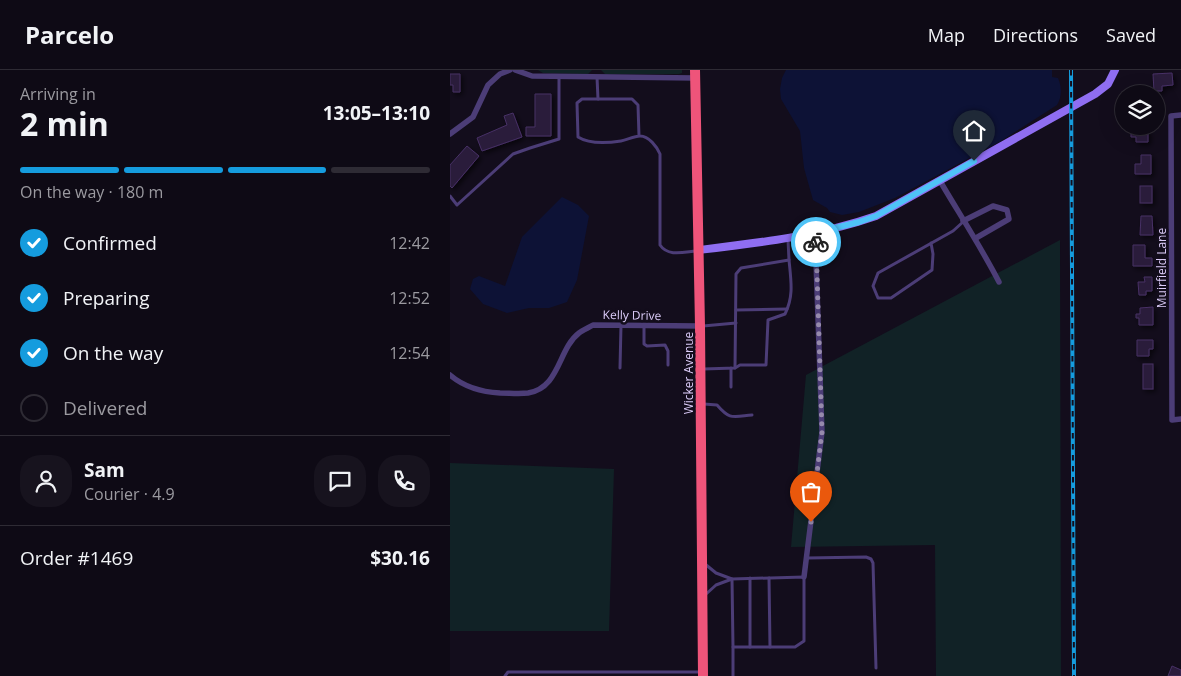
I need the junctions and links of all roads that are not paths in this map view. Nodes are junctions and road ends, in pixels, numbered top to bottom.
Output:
1 (510, 70) edge
2 (515, 70) edge
3 (597, 70) edge
4 (1115, 70) edge
5 (695, 74) edge
6 (559, 77) junction
7 (597, 77) junction
8 (598, 99) junction
9 (1181, 116) edge
10 (450, 134) edge
11 (639, 136) junction
12 (940, 181) junction
13 (450, 196) edge
14 (963, 221) junction
15 (815, 233) junction
16 (788, 237) junction
17 (976, 238) junction
18 (931, 243) junction
19 (699, 250) junction
20 (789, 260) junction
21 (999, 282) dead end
22 (787, 309) junction
23 (736, 310) junction
24 (736, 323) junction
25 (621, 324) junction
26 (644, 325) junction
27 (700, 326) junction
28 (668, 365) dead end
29 (620, 368) dead end
30 (733, 368) junction
31 (700, 369) junction
32 (450, 375) edge
33 (731, 387) dead end
34 (700, 403) junction
35 (752, 415) dead end
36 (1181, 420) edge
37 (806, 558) junction
38 (702, 562) junction
39 (804, 577) junction
40 (750, 578) junction
41 (769, 578) junction
42 (732, 579) junction
43 (702, 598) junction
44 (733, 647) junction
45 (750, 647) junction
46 (770, 647) junction
47 (876, 668) dead end
48 (592, 674) edge
49 (703, 674) edge
50 (505, 676) edge
51 (733, 676) edge

1 - 10 street
2 - 6 street
3 - 7 street
4 - 12 street
5 - 7 street
5 - 19 highway, Wicker Avenue
6 - 7 street
6 - 13 lane
7 - 8 lane
8 - 11 lane
8 - 11 lane
9 - 36 street, Muirfield Lane
11 - 19 lane
12 - 14 street
12 - 15 street
14 - 17 street
14 - 17 street
14 - 18 lane
15 - 16 street
15 - 37 street
16 - 19 street
16 - 20 lane
17 - 21 street
18 - 18 lane
19 - 27 highway, Wicker Avenue
20 - 22 lane
20 - 23 lane
22 - 23 lane
22 - 30 lane
23 - 24 lane
24 - 27 lane
24 - 30 lane
25 - 26 street, Kelly Drive
25 - 29 lane
25 - 32 street, Kelly Drive
26 - 27 street, Kelly Drive
26 - 28 lane
27 - 31 highway, Wicker Avenue
30 - 31 lane
30 - 33 lane
31 - 34 highway, Wicker Avenue
34 - 35 lane
34 - 38 highway, Wicker Avenue
37 - 39 street
37 - 47 lane
38 - 42 lane
38 - 43 highway, Wicker Avenue
39 - 41 lane
39 - 46 lane
40 - 41 lane
40 - 42 lane
40 - 45 lane
41 - 46 lane
42 - 43 lane
42 - 44 lane
43 - 49 highway, Wicker Avenue
44 - 45 lane
44 - 51 lane
45 - 46 lane
48 - 49 lane
48 - 50 lane

